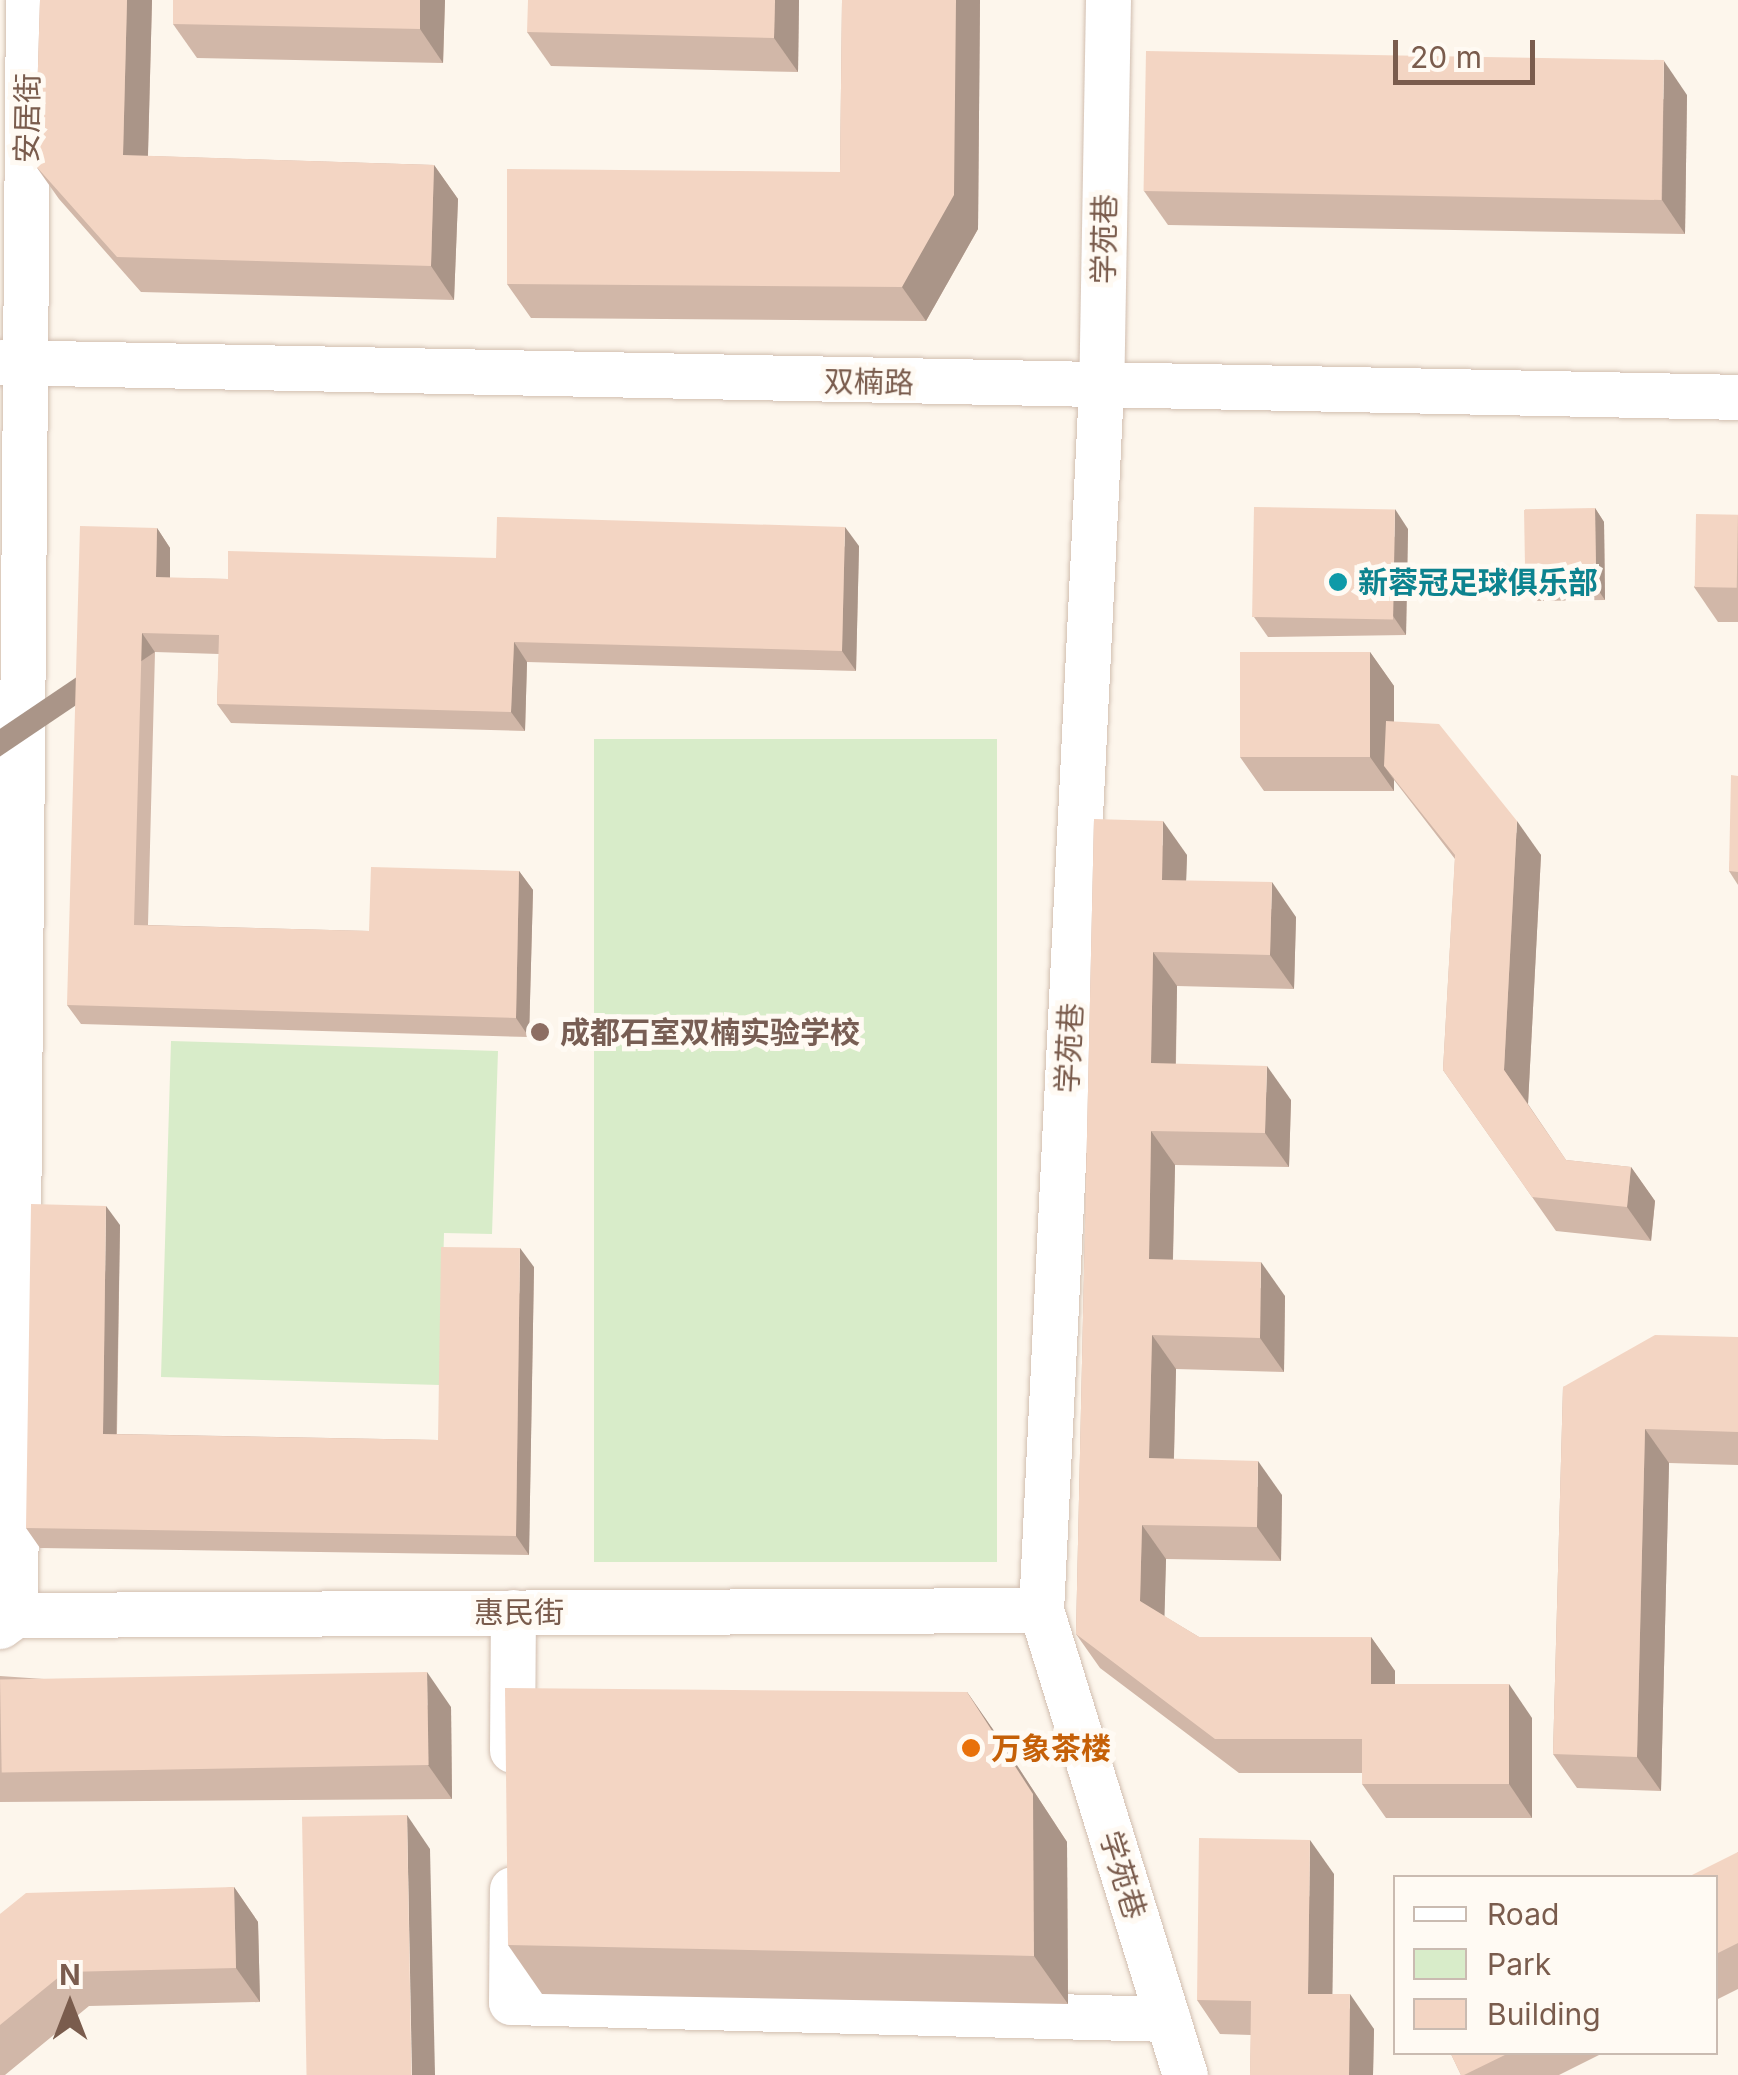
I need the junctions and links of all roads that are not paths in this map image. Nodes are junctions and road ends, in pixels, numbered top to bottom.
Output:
1 (28, 0) edge
2 (1108, 0) edge
3 (12, 362) edge
4 (1101, 388) junction
5 (1738, 397) edge
6 (1042, 1610) junction
7 (513, 1612) junction
8 (7, 1621) edge
9 (512, 1788) edge
10 (512, 1846) edge
11 (1168, 2019) junction
12 (1185, 2075) edge

1 - 3 street, 安居街
2 - 4 street, 学苑巷
3 - 4 street, 双楠路
3 - 8 street, 安居街
4 - 5 street, 双楠路
4 - 6 street, 学苑巷
6 - 7 street, 惠民街
6 - 11 street, 学苑巷
7 - 8 street, 惠民街
7 - 9 street
10 - 11 street
11 - 12 street, 学苑巷

